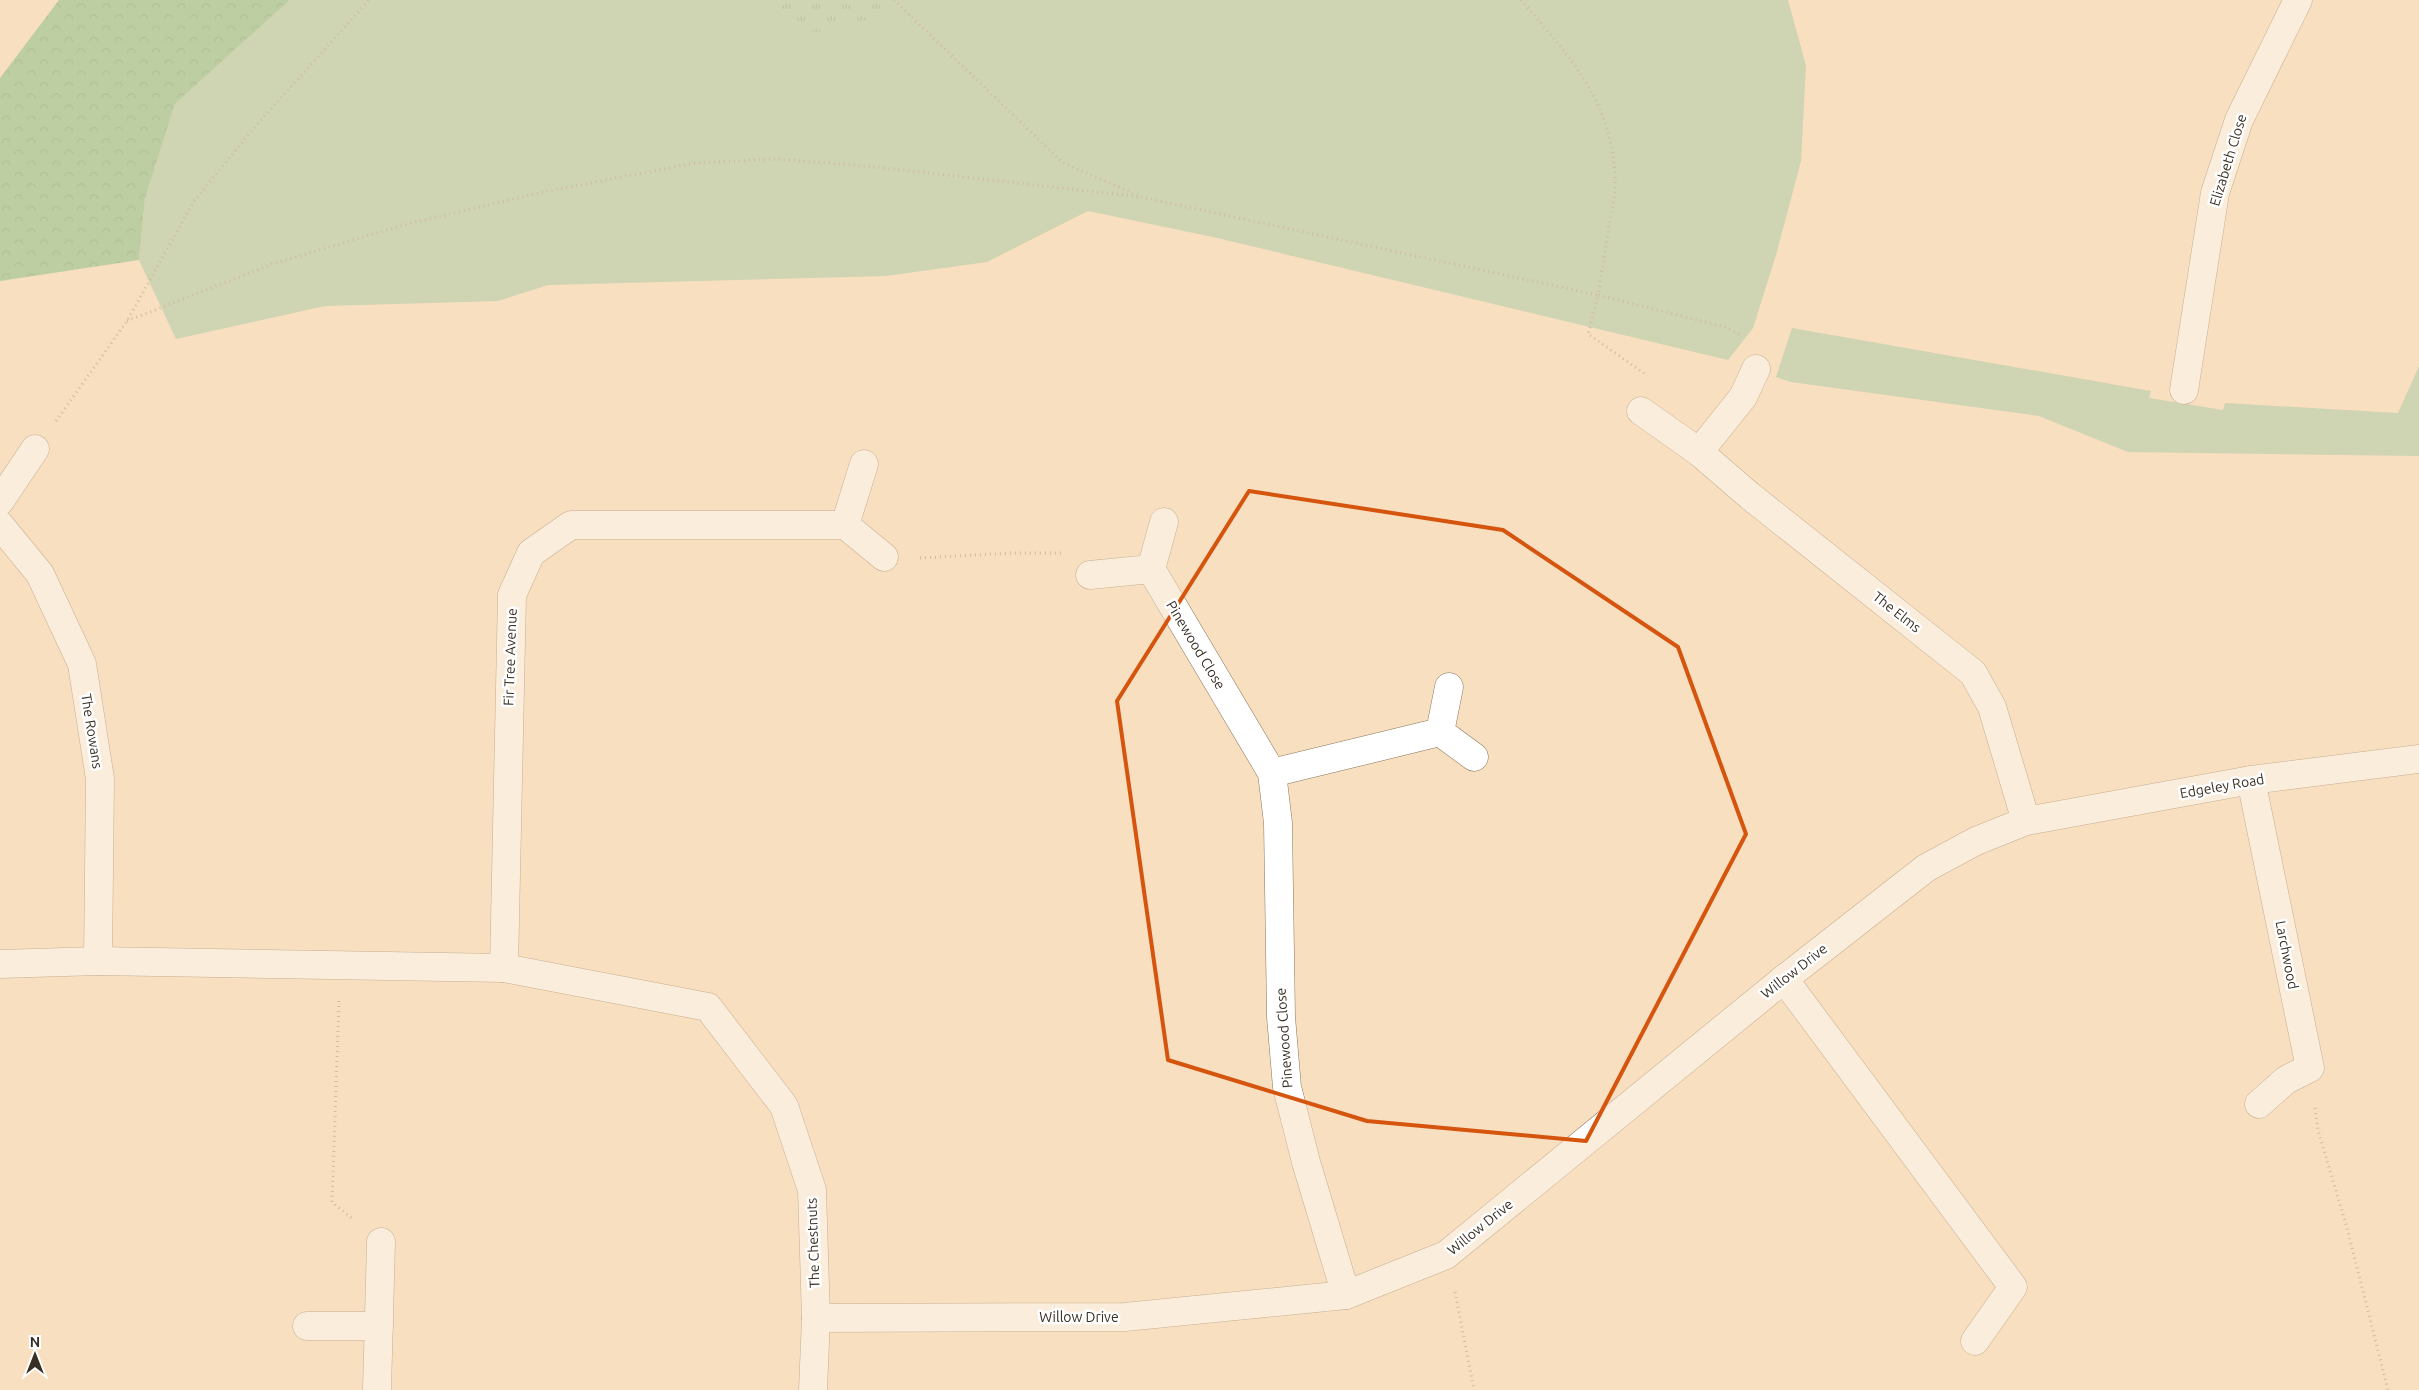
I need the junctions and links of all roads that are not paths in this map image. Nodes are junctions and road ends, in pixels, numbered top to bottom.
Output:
1 (2298, 0) edge
2 (1756, 369) dead end
3 (2184, 390) dead end
4 (1641, 411) road end
5 (35, 450) road end
6 (1699, 452) junction
7 (864, 464) dead end
8 (0, 501) edge
9 (1164, 522) dead end
10 (845, 524) junction
11 (0, 525) edge
12 (884, 557) road end
13 (1151, 569) junction
14 (1090, 575) road end
15 (1449, 687) dead end
16 (1440, 732) junction
17 (1474, 757) dead end
18 (2419, 759) edge
19 (1272, 773) junction
20 (2251, 780) junction
21 (2026, 821) junction
22 (98, 961) junction
23 (0, 964) edge
24 (504, 968) junction
25 (1784, 979) junction
26 (2260, 1104) dead end
27 (381, 1242) road end
28 (1346, 1296) junction
29 (816, 1318) junction
30 (307, 1326) dead end
31 (379, 1326) junction
32 (1975, 1341) dead end
33 (377, 1390) edge
34 (813, 1390) edge

1 - 3 street, Elizabeth Close
2 - 6 street
4 - 6 street, The Elms
5 - 8 street
6 - 21 street, The Elms
7 - 10 street
9 - 13 street
10 - 12 street
10 - 24 street, Fir Tree Avenue
11 - 22 street, The Rowans
13 - 14 street
13 - 19 street, Pinewood Close
15 - 16 street
16 - 17 street
16 - 19 street
18 - 20 street, Edgeley Road
19 - 28 street, Pinewood Close
20 - 21 street, Edgeley Road
20 - 26 street, Larchwood
21 - 25 street, Willow Drive
22 - 23 street
22 - 24 street
24 - 29 street, The Chestnuts
25 - 28 street, Willow Drive
25 - 32 street
27 - 31 street
28 - 29 street, Willow Drive
29 - 34 street, The Chestnuts
30 - 31 street
31 - 33 street

